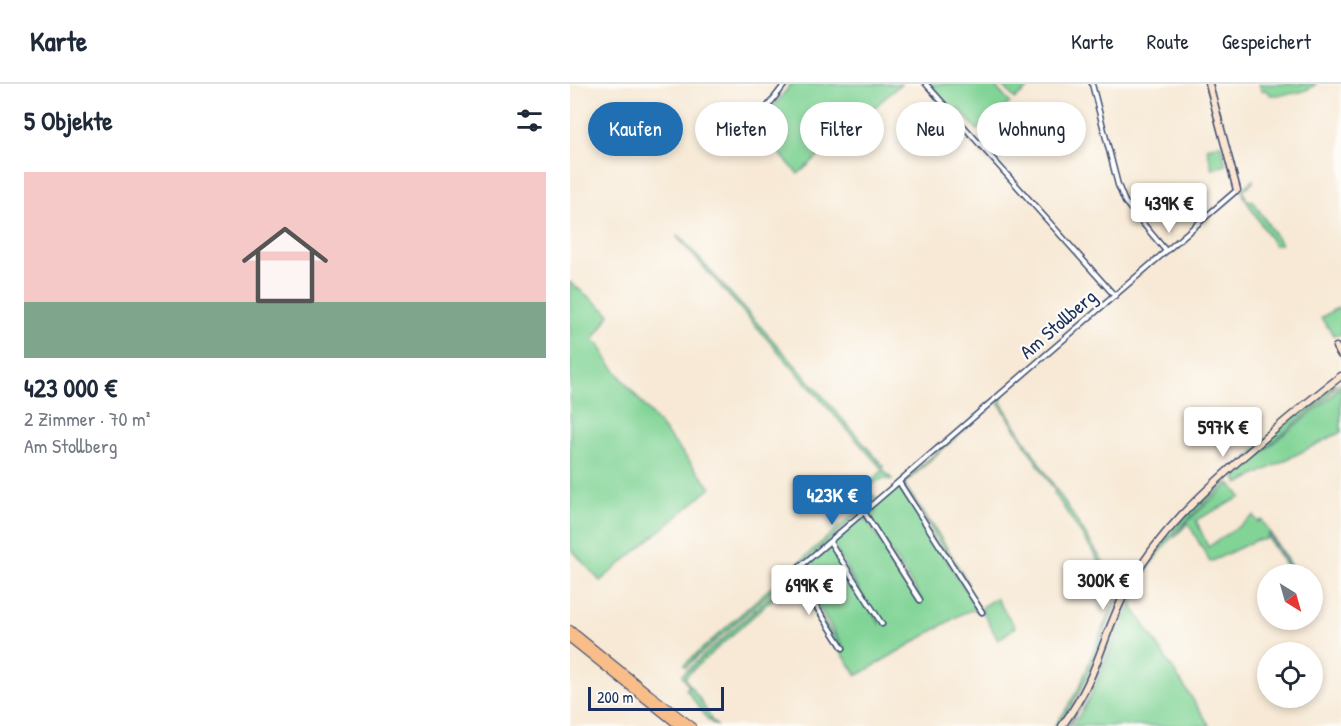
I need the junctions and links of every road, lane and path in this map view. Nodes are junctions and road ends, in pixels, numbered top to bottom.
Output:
1 (785, 84) edge
2 (926, 84) edge
3 (1092, 84) edge
4 (1209, 84) edge
5 (771, 102) edge
6 (1238, 190) joint
7 (1166, 251) junction
8 (1115, 296) junction
9 (1336, 347) dead end
10 (1341, 355) edge
11 (1341, 376) edge
12 (899, 482) junction
13 (864, 512) junction
14 (830, 542) junction
15 (921, 600) dead end
16 (982, 612) dead end
17 (882, 624) dead end
18 (570, 630) edge
19 (570, 638) edge
20 (843, 648) dead end
21 (680, 726) edge
22 (691, 726) edge
23 (1062, 726) edge

1 - 5 street
2 - 8 street
3 - 7 street
4 - 6 main road
6 - 7 street, Am Stollberg
7 - 8 street, Am Stollberg
8 - 12 street, Am Stollberg
9 - 10 main road
11 - 23 main road
12 - 13 street, Am Stollberg
12 - 16 street
13 - 14 street, Am Stollberg
13 - 15 street
14 - 17 street
14 - 20 street, Am Stollberg
18 - 22 highway
19 - 21 highway

